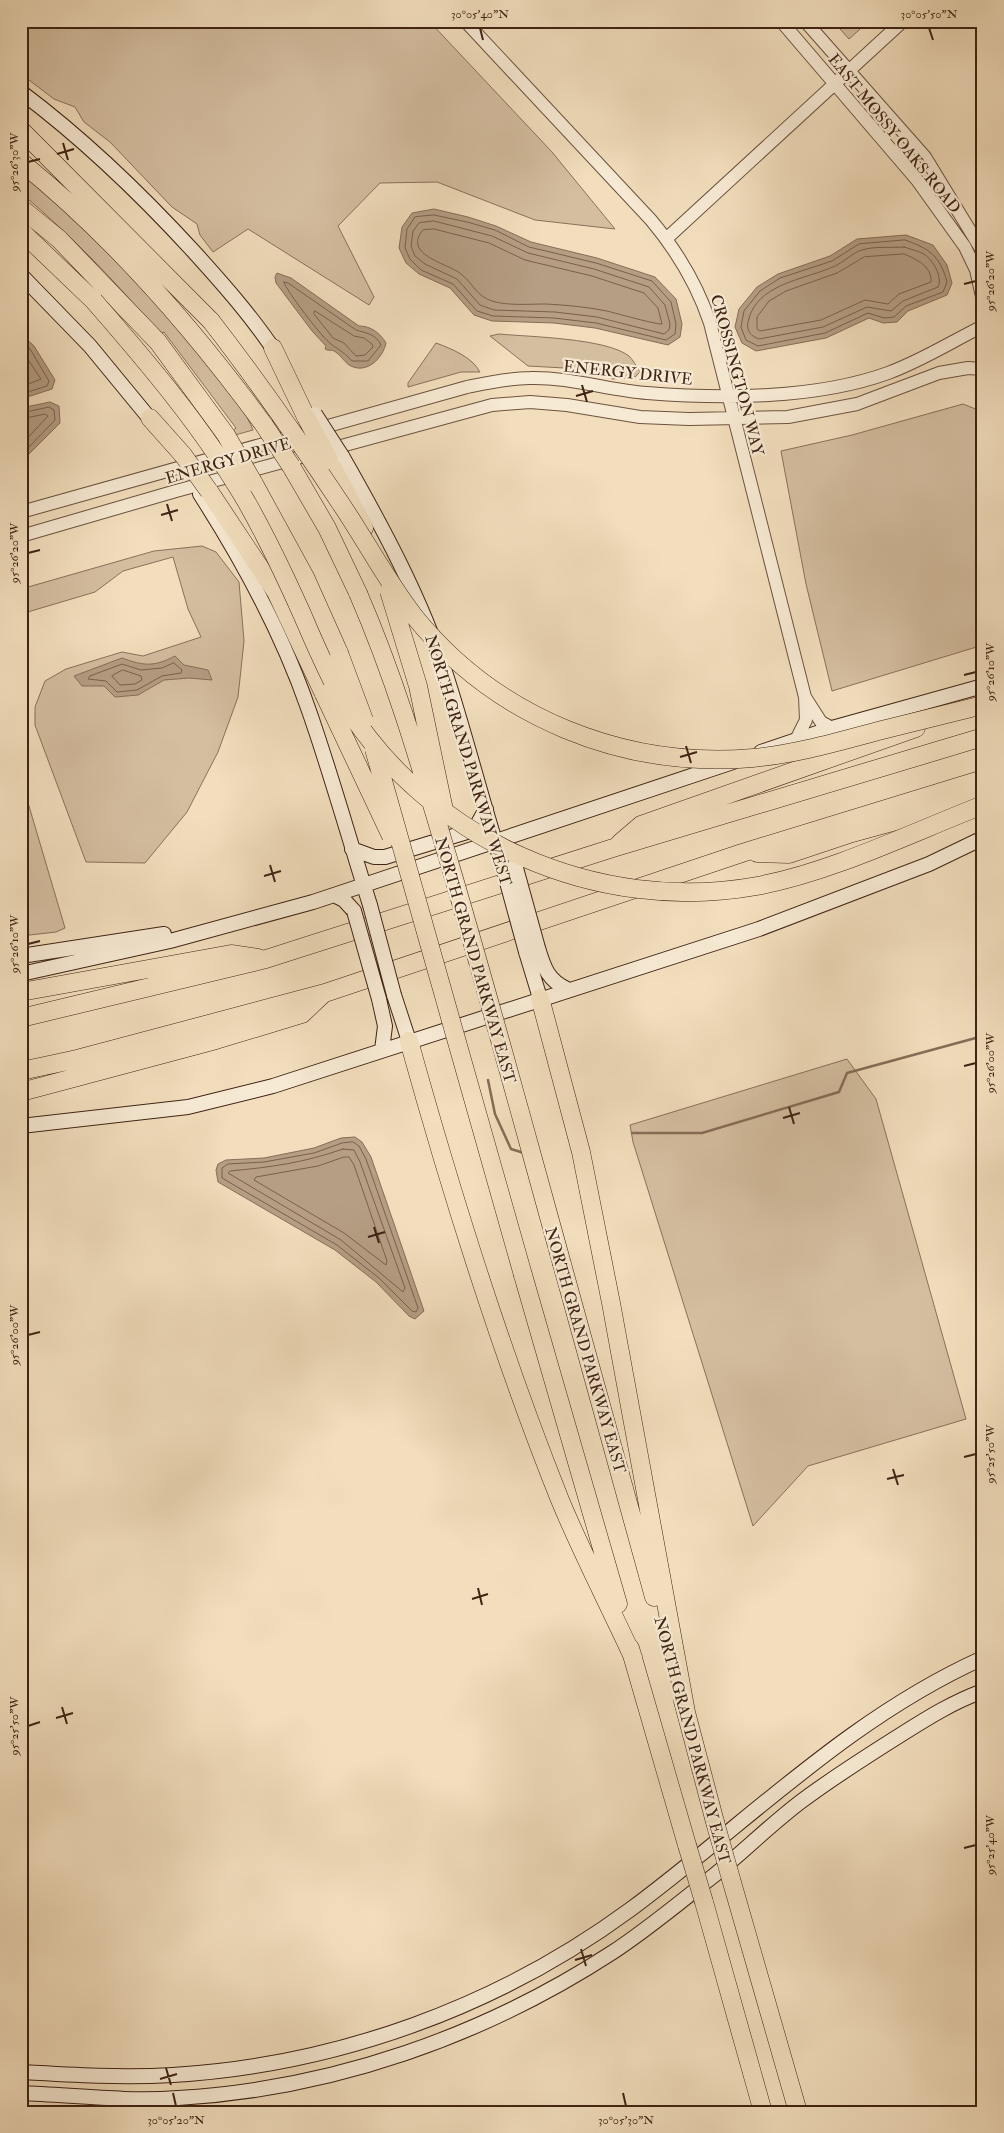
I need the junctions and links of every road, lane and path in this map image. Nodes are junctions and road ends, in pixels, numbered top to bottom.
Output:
1 (465, 21) edge
2 (781, 21) edge
3 (805, 21) edge
4 (903, 21) edge
5 (849, 71) junction
6 (836, 84) junction
7 (21, 92) edge
8 (21, 130) edge
9 (21, 140) edge
10 (21, 162) edge
11 (62, 169) junction
12 (21, 208) edge
13 (21, 231) edge
14 (666, 238) junction
15 (983, 252) edge
16 (21, 275) edge
17 (983, 301) edge
18 (983, 326) edge
19 (273, 348) joint
20 (983, 369) edge
21 (467, 387) junction
22 (728, 395) junction
23 (473, 410) junction
24 (734, 417) junction
25 (150, 418) joint
26 (335, 458) junction
27 (205, 493) junction
28 (21, 512) edge
29 (21, 536) edge
30 (983, 686) edge
31 (805, 697) junction
32 (983, 704) edge
33 (832, 728) junction
34 (983, 738) edge
35 (796, 740) junction
36 (983, 779) edge
37 (983, 797) edge
38 (983, 805) edge
39 (486, 809) junction
40 (525, 833) junction
41 (983, 838) edge
42 (496, 843) junction
43 (352, 848) junction
44 (613, 848) junction
45 (742, 853) junction
46 (408, 869) junction
47 (363, 884) junction
48 (334, 895) junction
49 (463, 909) junction
50 (237, 924) junction
51 (532, 950) junction
52 (21, 956) edge
53 (266, 959) junction
54 (21, 974) edge
55 (568, 990) junction
56 (21, 992) edge
57 (324, 993) junction
58 (540, 998) junction
59 (21, 1018) edge
60 (409, 1041) junction
61 (382, 1050) junction
62 (21, 1071) edge
63 (21, 1092) edge
64 (21, 1126) edge
65 (633, 1657) junction
66 (983, 1658) edge
67 (983, 1691) edge
68 (686, 1712) junction
69 (785, 1787) junction
70 (798, 1804) junction
71 (570, 1950) junction
72 (583, 1970) junction
73 (21, 2072) edge
74 (53, 2074) junction
75 (21, 2093) edge
76 (52, 2094) junction
77 (763, 2112) edge
78 (798, 2112) edge

1 - 14 street, CROSSINGTON WAY
2 - 6 street, EAST MOSSY OAKS ROAD
3 - 5 street, EAST MOSSY OAKS ROAD
4 - 5 street
5 - 6 street
5 - 15 street, EAST MOSSY OAKS ROAD
6 - 14 street
6 - 17 street, EAST MOSSY OAKS ROAD
7 - 19 main road
8 - 11 highway
9 - 11 highway
10 - 49 highway, NORTH GRAND PARKWAY EAST, bridge
11 - 32 highway, bridge
12 - 46 highway, NORTH GRAND PARKWAY EAST, bridge
13 - 38 highway, bridge
14 - 22 street, CROSSINGTON WAY
16 - 25 main road
18 - 22 street, ENERGY DRIVE
19 - 26 highway, bridge
20 - 24 street, ENERGY DRIVE
21 - 22 street, ENERGY DRIVE
21 - 23 street
21 - 28 street, ENERGY DRIVE
22 - 24 street, CROSSINGTON WAY
23 - 24 street, ENERGY DRIVE
23 - 29 street, ENERGY DRIVE
24 - 31 street, CROSSINGTON WAY
25 - 27 highway, bridge
26 - 39 main road, NORTH GRAND PARKWAY WEST
26 - 49 highway, bridge
27 - 43 main road
27 - 46 highway, bridge
30 - 33 main road
31 - 33 street, CROSSINGTON WAY
31 - 35 street, CROSSINGTON WAY
32 - 44 highway
33 - 35 main road
34 - 44 highway
35 - 40 main road
36 - 45 highway
37 - 45 highway
39 - 42 main road, NORTH GRAND PARKWAY WEST
39 - 43 main road
40 - 42 main road
40 - 51 main road, bridge
41 - 55 main road
42 - 47 main road
42 - 51 main road, NORTH GRAND PARKWAY WEST, bridge
43 - 47 main road
44 - 53 highway
45 - 57 highway
46 - 65 highway, NORTH GRAND PARKWAY EAST, bridge
47 - 48 main road
47 - 60 main road, bridge
48 - 50 main road
48 - 61 main road, bridge
49 - 68 highway, NORTH GRAND PARKWAY EAST, bridge
50 - 52 main road
50 - 54 main road
51 - 55 main road
51 - 58 main road, NORTH GRAND PARKWAY WEST
53 - 56 highway
53 - 59 highway
55 - 58 main road
57 - 62 highway
57 - 63 highway
58 - 60 main road
58 - 68 highway
60 - 61 main road
60 - 65 highway
61 - 64 main road
65 - 77 highway, NORTH GRAND PARKWAY EAST, bridge
66 - 69 main road
67 - 70 main road
68 - 78 highway, NORTH GRAND PARKWAY EAST, bridge
69 - 70 main road
69 - 71 main road
70 - 72 main road
71 - 72 main road
71 - 74 main road
72 - 76 main road
73 - 74 main road
74 - 76 main road
75 - 76 main road

